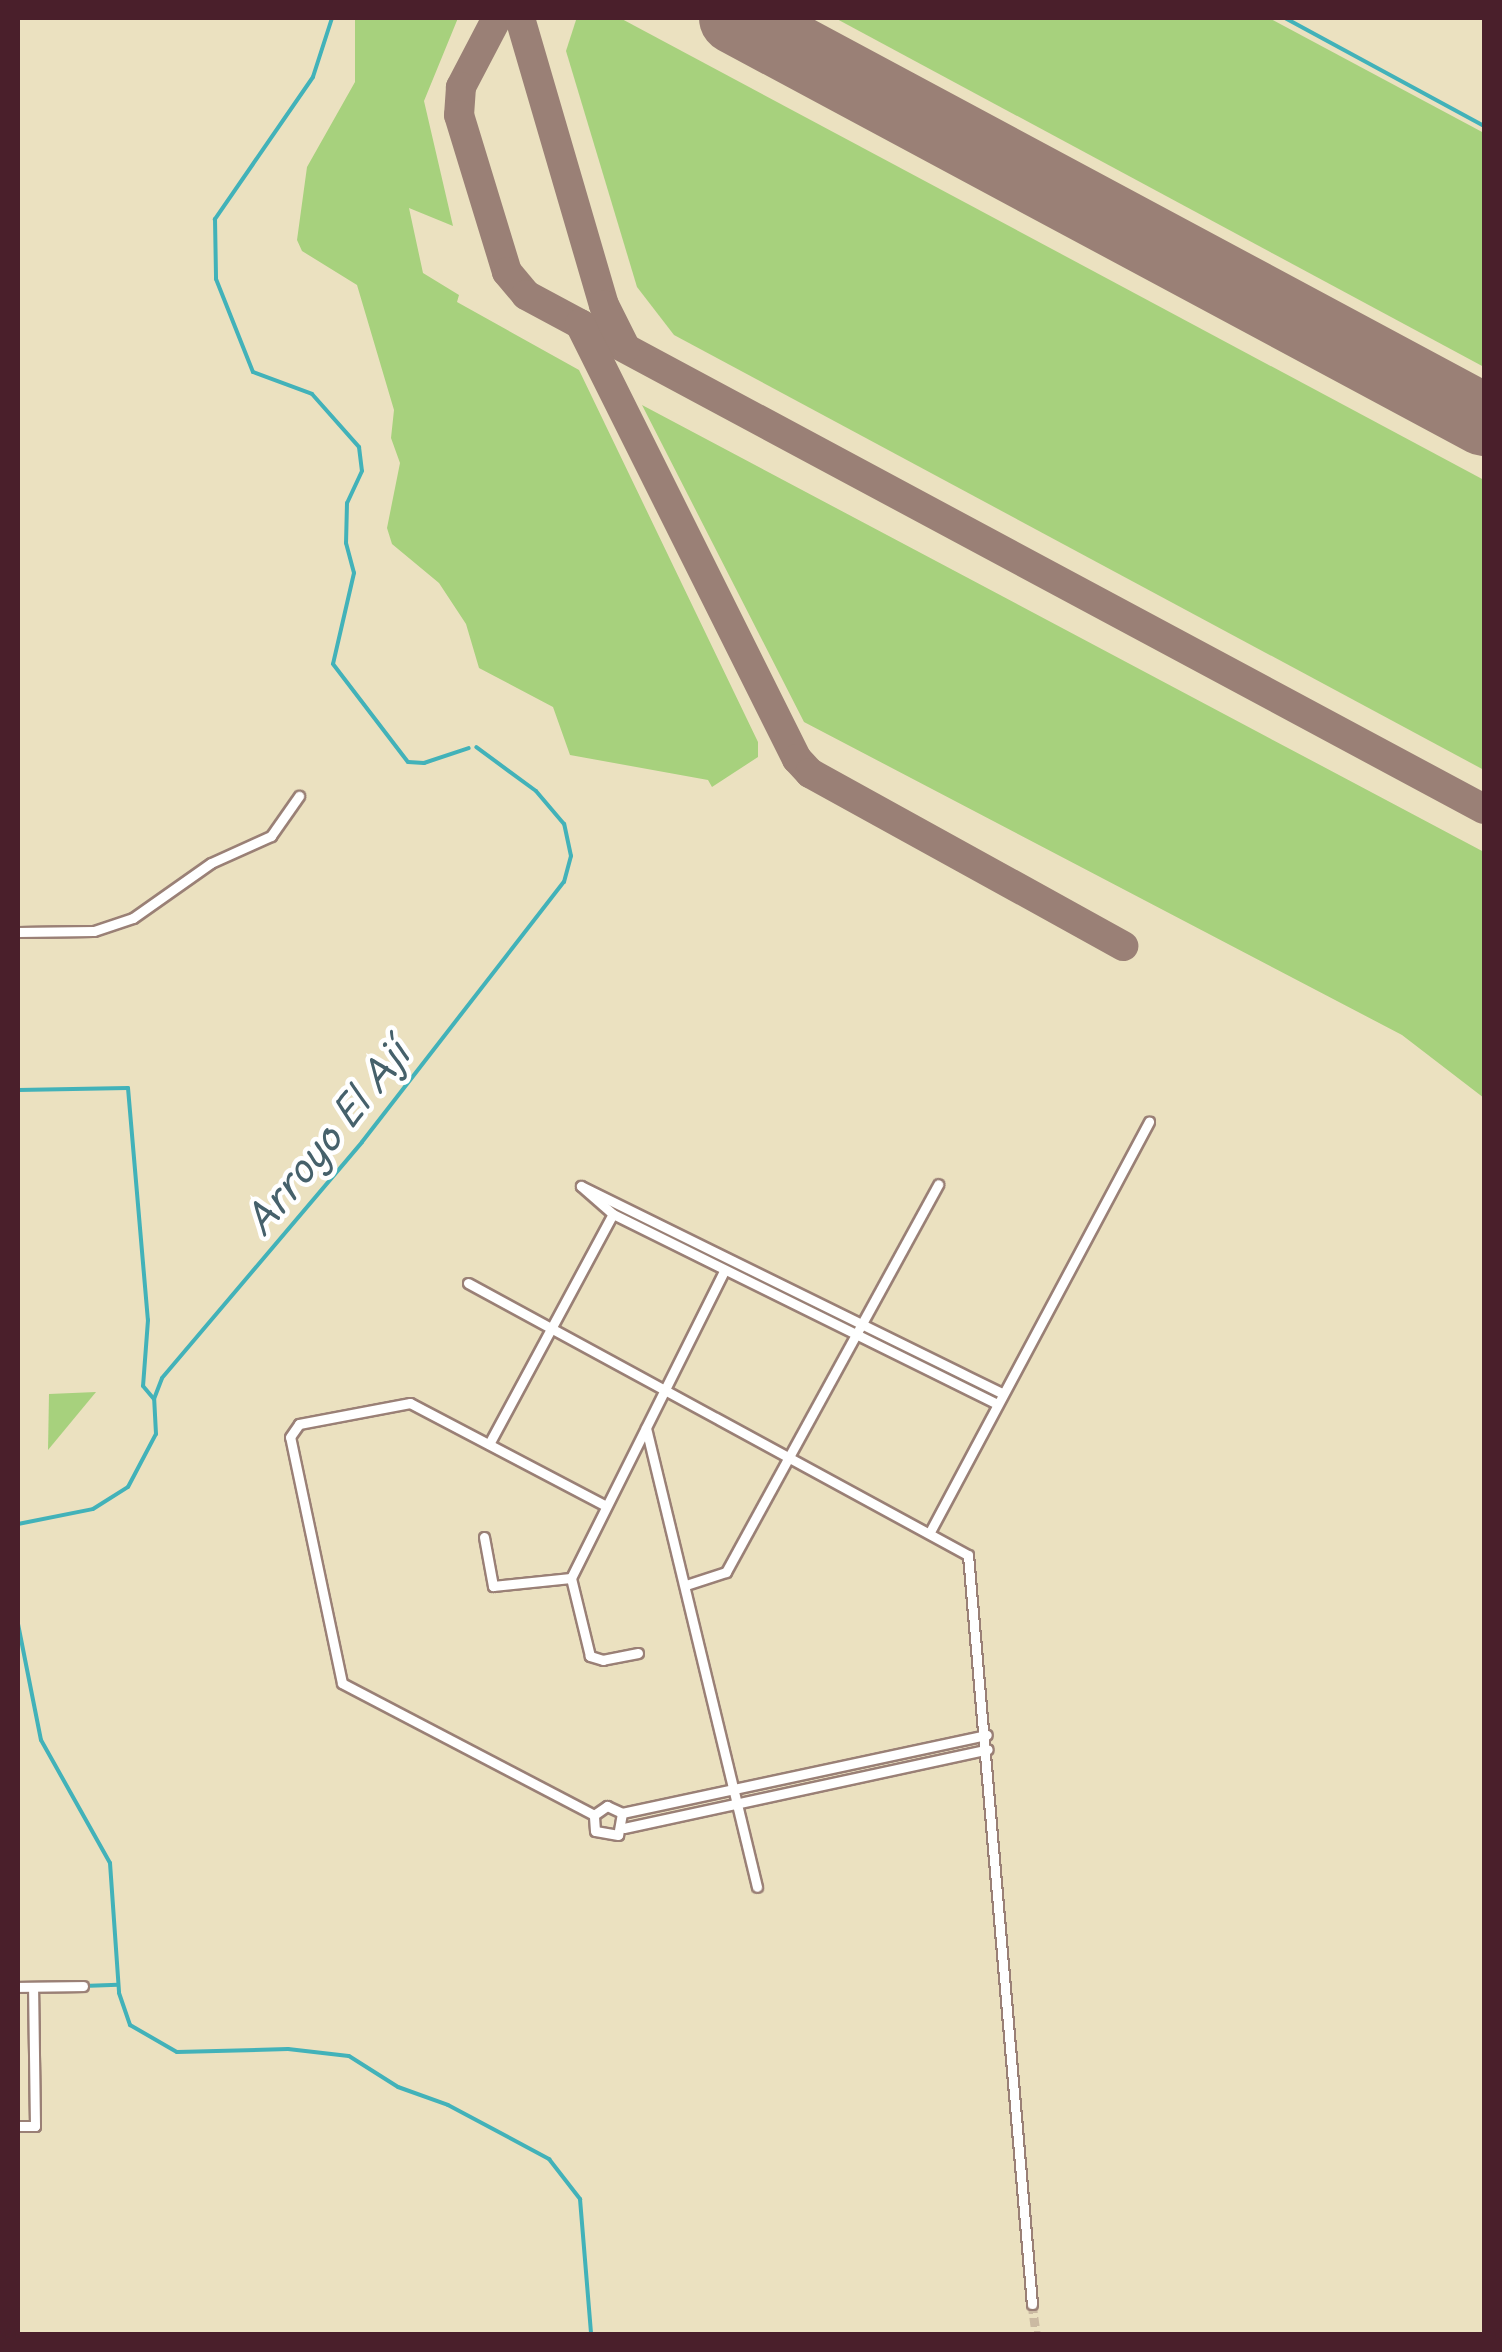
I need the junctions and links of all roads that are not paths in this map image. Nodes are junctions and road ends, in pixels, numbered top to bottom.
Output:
1 (299, 796) dead end
2 (18, 932) edge
3 (1148, 1121) dead end
4 (938, 1184) dead end
5 (613, 1214) junction
6 (724, 1271) junction
7 (468, 1283) dead end
8 (552, 1328) junction
9 (859, 1330) junction
10 (666, 1386) junction
11 (999, 1398) junction
12 (646, 1427) junction
13 (489, 1444) junction
14 (791, 1454) junction
15 (606, 1506) junction
16 (931, 1530) junction
17 (484, 1537) dead end
18 (571, 1578) junction
19 (686, 1585) junction
20 (638, 1653) dead end
21 (987, 1734) junction
22 (988, 1749) junction
23 (733, 1788) junction
24 (737, 1804) junction
25 (622, 1812) junction
26 (594, 1815) junction
27 (624, 1828) junction
28 (756, 1887) dead end
29 (32, 1986) junction
30 (83, 1986) dead end
31 (18, 1987) edge
32 (18, 2126) edge
33 (1032, 2304) tunnel mouth

1 - 2 street
3 - 11 street
4 - 9 street
5 - 6 street
5 - 8 street
5 - 9 street
6 - 9 street
6 - 10 street
7 - 8 street
8 - 10 street
8 - 13 street
9 - 11 street
9 - 14 street
10 - 12 street
10 - 14 street
11 - 16 street
12 - 15 street
12 - 19 street
13 - 15 street
13 - 26 street
14 - 16 street
14 - 19 street
15 - 18 street
16 - 21 street
17 - 18 street
18 - 20 street
19 - 23 street
21 - 22 street
21 - 23 street
22 - 24 street
22 - 33 street
23 - 24 street
23 - 25 street
24 - 27 street
24 - 28 street
25 - 26 street
25 - 27 street
26 - 27 street
29 - 30 street
29 - 31 street
29 - 32 street

